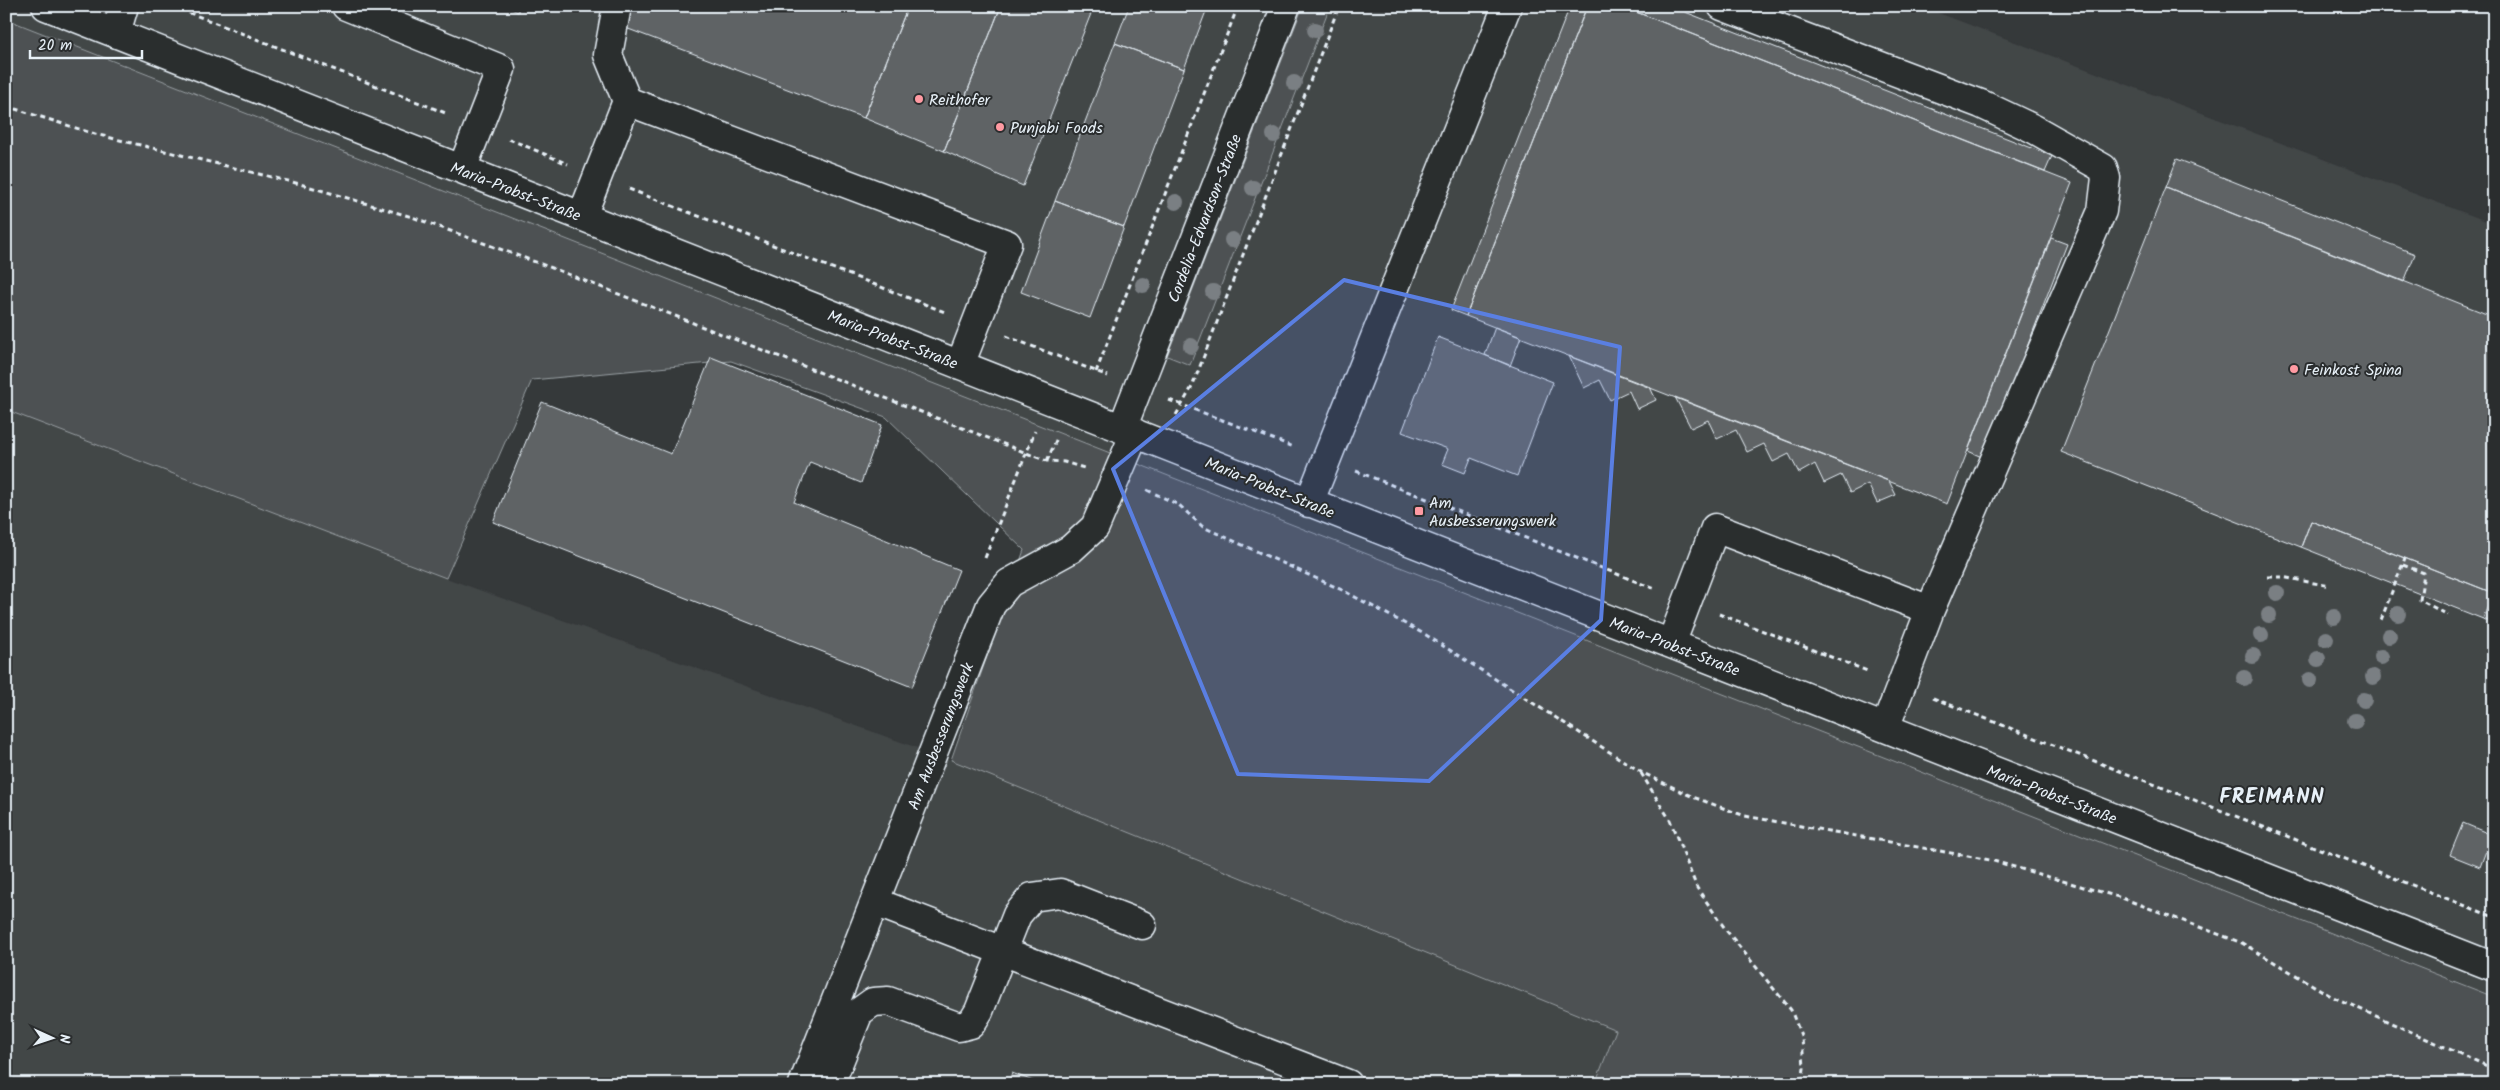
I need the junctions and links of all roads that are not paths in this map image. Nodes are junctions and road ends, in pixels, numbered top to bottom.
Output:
1 (46, 6) edge
2 (124, 6) edge
3 (346, 6) edge
4 (617, 6) edge
5 (1286, 6) edge
6 (1507, 6) edge
7 (1722, 6) edge
8 (116, 34) junction
9 (627, 101) junction
10 (462, 169) junction
11 (582, 216) junction
12 (960, 365) junction
13 (1128, 431) junction
14 (1309, 503) junction
15 (1930, 610) junction
16 (1671, 644) junction
17 (1885, 728) junction
18 (875, 902) junction
19 (1142, 925) dead end
20 (1002, 951) junction
21 (2494, 967) edge
22 (803, 1084) edge
23 (830, 1084) edge
24 (1348, 1084) edge

1 - 8 street, Maria-Probst-Straße
2 - 8 street
3 - 10 street
4 - 9 street
5 - 13 street, Cordelia-Edvardson-Straße
6 - 14 street
7 - 15 street
8 - 10 street, Maria-Probst-Straße
9 - 11 street
9 - 12 street
10 - 11 street, Maria-Probst-Straße
11 - 12 street, Maria-Probst-Straße
12 - 13 street, Maria-Probst-Straße
13 - 14 street, Maria-Probst-Straße
13 - 18 street, Am Ausbesserungswerk
14 - 16 street, Maria-Probst-Straße
15 - 16 street
15 - 17 street
16 - 17 street, Maria-Probst-Straße
17 - 21 street, Maria-Probst-Straße
18 - 20 street
18 - 22 street, Am Ausbesserungswerk
19 - 20 street
20 - 23 street
20 - 24 street

